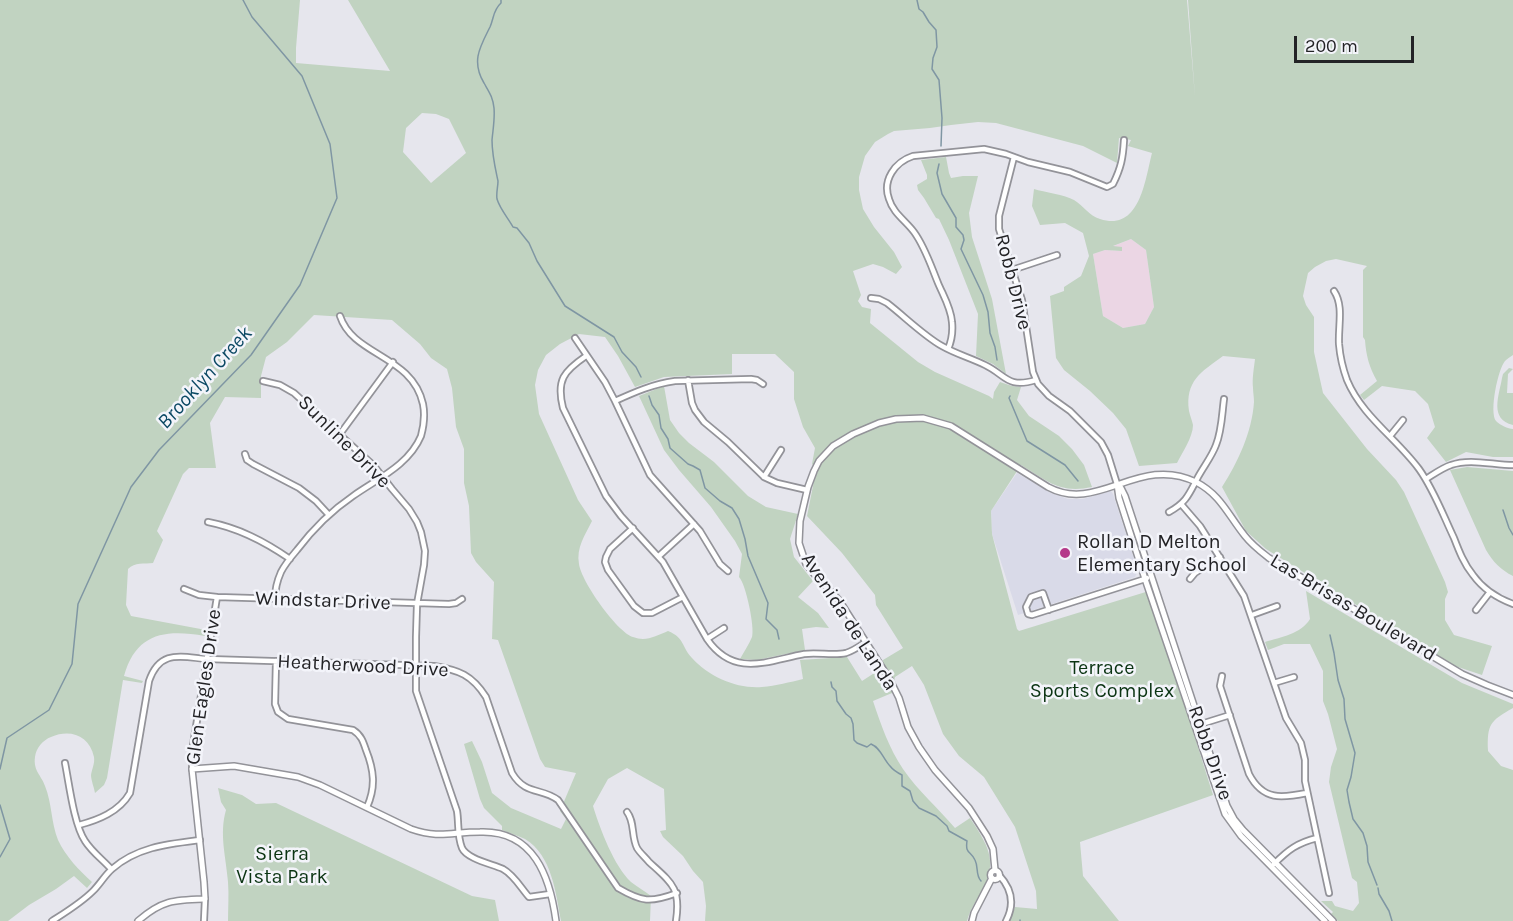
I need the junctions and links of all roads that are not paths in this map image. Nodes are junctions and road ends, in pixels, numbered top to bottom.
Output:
1 (1124, 140) dead end
2 (1014, 157) junction
3 (1057, 255) dead end
4 (1012, 270) junction
5 (1334, 291) dead end
6 (872, 298) dead end
7 (340, 316) dead end
8 (575, 338) dead end
9 (948, 349) junction
10 (586, 356) junction
11 (393, 363) junction
12 (688, 380) junction
13 (1036, 380) junction
14 (262, 381) dead end
15 (763, 384) dead end
16 (1224, 399) dead end
17 (615, 401) junction
18 (1402, 420) dead end
19 (340, 434) junction
20 (1390, 436) junction
21 (782, 450) dead end
22 (245, 454) dead end
23 (1513, 465) edge
24 (383, 477) junction
25 (764, 477) junction
26 (1426, 479) junction
27 (1196, 482) junction
28 (1117, 484) junction
29 (807, 490) junction
30 (1181, 504) junction
31 (1169, 512) dead end
32 (329, 514) junction
33 (208, 522) dead end
34 (694, 524) junction
35 (633, 528) junction
36 (659, 556) junction
37 (1220, 557) junction
38 (290, 559) junction
39 (728, 571) dead end
40 (1152, 577) junction
41 (1145, 579) junction
42 (1190, 579) dead end
43 (184, 589) dead end
44 (1490, 592) junction
45 (217, 597) junction
46 (683, 597) junction
47 (275, 599) junction
48 (462, 599) dead end
49 (417, 604) junction
50 (1513, 604) edge
51 (1277, 606) dead end
52 (1048, 610) junction
53 (1476, 610) dead end
54 (1252, 615) junction
55 (724, 628) dead end
56 (707, 639) junction
57 (866, 642) junction
58 (207, 658) junction
59 (276, 662) junction
60 (416, 666) junction
61 (1222, 676) dead end
62 (1294, 677) dead end
63 (1274, 683) junction
64 (1513, 695) edge
65 (1230, 715) junction
66 (1197, 726) junction
67 (65, 763) dead end
68 (192, 769) junction
69 (1307, 793) junction
70 (367, 807) junction
71 (627, 812) dead end
72 (79, 825) junction
73 (458, 833) junction
74 (1317, 838) junction
75 (200, 840) junction
76 (1274, 864) junction
77 (111, 869) junction
78 (997, 873) junction
79 (676, 893) junction
80 (1329, 893) dead end
81 (550, 894) junction
82 (205, 899) junction
83 (51, 921) edge
84 (138, 921) edge
85 (204, 921) edge
86 (555, 921) edge
87 (676, 921) edge
88 (972, 921) edge
89 (1006, 921) edge
90 (1325, 921) edge
91 (1334, 921) edge

1 - 2 street
2 - 4 street, Robb Drive
2 - 9 street
3 - 4 street
4 - 13 street, Robb Drive
5 - 20 street
6 - 9 street
7 - 11 street
8 - 10 street
9 - 13 street
10 - 17 street
10 - 35 street
11 - 19 street
11 - 24 street
12 - 15 street
12 - 17 street
12 - 25 street
13 - 28 street, Robb Drive
14 - 19 street, Sunline Drive
16 - 27 street
17 - 34 street
18 - 20 street
19 - 24 street, Sunline Drive
20 - 26 street
21 - 25 street
22 - 32 street
23 - 26 street
24 - 32 street
24 - 49 street, Sunline Drive
25 - 29 street
26 - 44 street
27 - 28 street, Las Brisas Boulevard
27 - 30 street
27 - 64 street, Las Brisas Boulevard
28 - 29 street, Las Brisas Boulevard
28 - 40 street, Robb Drive
28 - 41 street, Robb Drive
29 - 57 street, Avenida de Landa
30 - 31 street
30 - 37 street
32 - 38 street
33 - 38 street
34 - 36 street
34 - 39 street
35 - 36 street
35 - 46 street
36 - 46 street
37 - 42 street
37 - 54 street
38 - 47 street
40 - 41 street
40 - 66 street, Robb Drive
41 - 52 street
41 - 66 street, Robb Drive
43 - 45 street, Windstar Drive
44 - 50 street
44 - 53 street
45 - 47 street, Windstar Drive
45 - 58 street, Glen Eagles Drive
46 - 56 street
47 - 49 street, Windstar Drive
48 - 49 street, Windstar Drive
49 - 60 street, Sunline Drive
51 - 54 street
52 - 52 street
54 - 63 street
55 - 56 street
56 - 57 street
57 - 78 street, Avenida de Landa
58 - 59 street, Heatherwood Drive
58 - 68 street, Glen Eagles Drive
58 - 72 street, Heatherwood Drive
59 - 60 street, Heatherwood Drive
59 - 70 street
60 - 73 street, Sunline Drive
60 - 79 street, Heatherwood Drive
61 - 65 street
62 - 63 street
63 - 69 street
65 - 66 street
65 - 69 street
66 - 76 street, Robb Drive
67 - 72 street
68 - 70 street
68 - 75 street, Glen Eagles Drive
69 - 74 street
70 - 73 street
71 - 79 street
72 - 77 street
73 - 81 street
73 - 81 street
74 - 76 street
74 - 80 street
75 - 77 street
75 - 82 street, Glen Eagles Drive
76 - 90 street, Robb Drive
76 - 91 street, Robb Drive
77 - 83 street
78 - 88 street
78 - 89 street
79 - 87 street
81 - 86 street
82 - 84 street
82 - 85 street, Glen Eagles Drive

